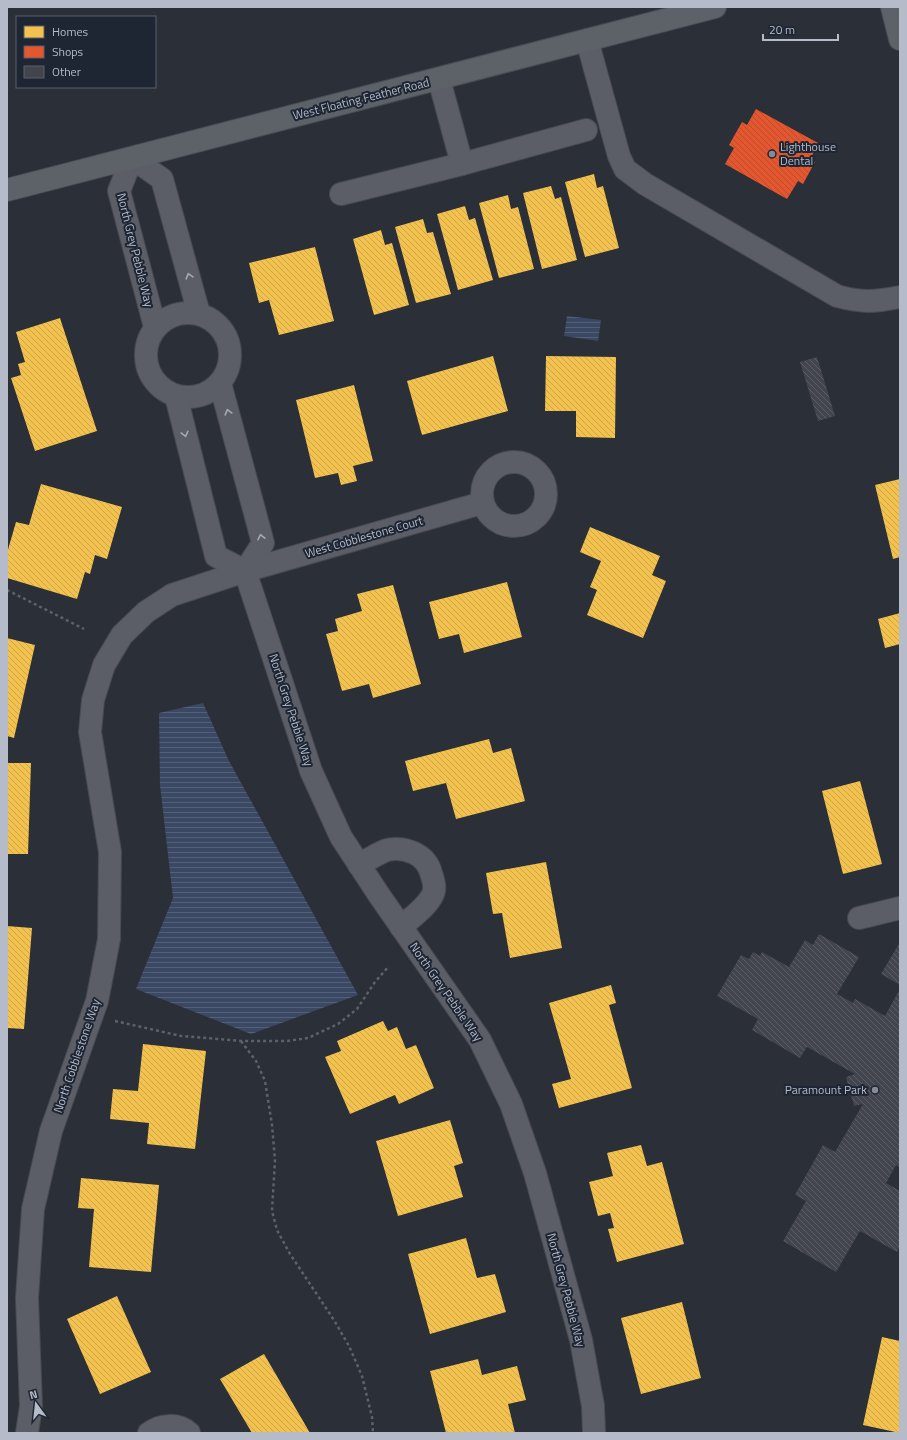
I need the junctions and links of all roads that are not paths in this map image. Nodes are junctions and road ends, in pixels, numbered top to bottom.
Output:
1 (715, 7) edge
2 (892, 7) edge
3 (900, 39) edge
4 (587, 40) junction
5 (439, 79) junction
6 (586, 130) dead end
7 (132, 158) junction
8 (462, 164) junction
9 (7, 190) edge
10 (341, 194) dead end
11 (900, 297) edge
12 (199, 314) junction
13 (155, 327) junction
14 (220, 382) junction
15 (176, 396) junction
16 (482, 503) dead end
17 (245, 571) junction
18 (359, 865) junction
19 (900, 908) edge
20 (859, 918) dead end
21 (401, 927) junction
22 (27, 1433) edge
23 (149, 1433) edge
24 (189, 1433) edge
25 (594, 1433) edge

1 - 4 main road, West Floating Feather Road
2 - 3 main road
4 - 5 main road, West Floating Feather Road
4 - 11 street
5 - 7 main road, West Floating Feather Road
5 - 8 street
6 - 8 street
7 - 9 main road, West Floating Feather Road
12 -> 7 street
7 - 13 street, North Grey Pebble Way
8 - 10 street
12 - 13 street, North Grey Pebble Way
12 - 14 street, North Grey Pebble Way
13 - 15 street, North Grey Pebble Way
14 - 15 street, North Grey Pebble Way
17 -> 14 street
15 -> 17 street
16 - 17 street, West Cobblestone Court
17 - 18 street, North Grey Pebble Way
17 - 22 street, North Cobblestone Way
18 - 21 street, North Grey Pebble Way
18 - 21 street
19 - 20 street
21 - 25 street, North Grey Pebble Way
23 - 24 street

